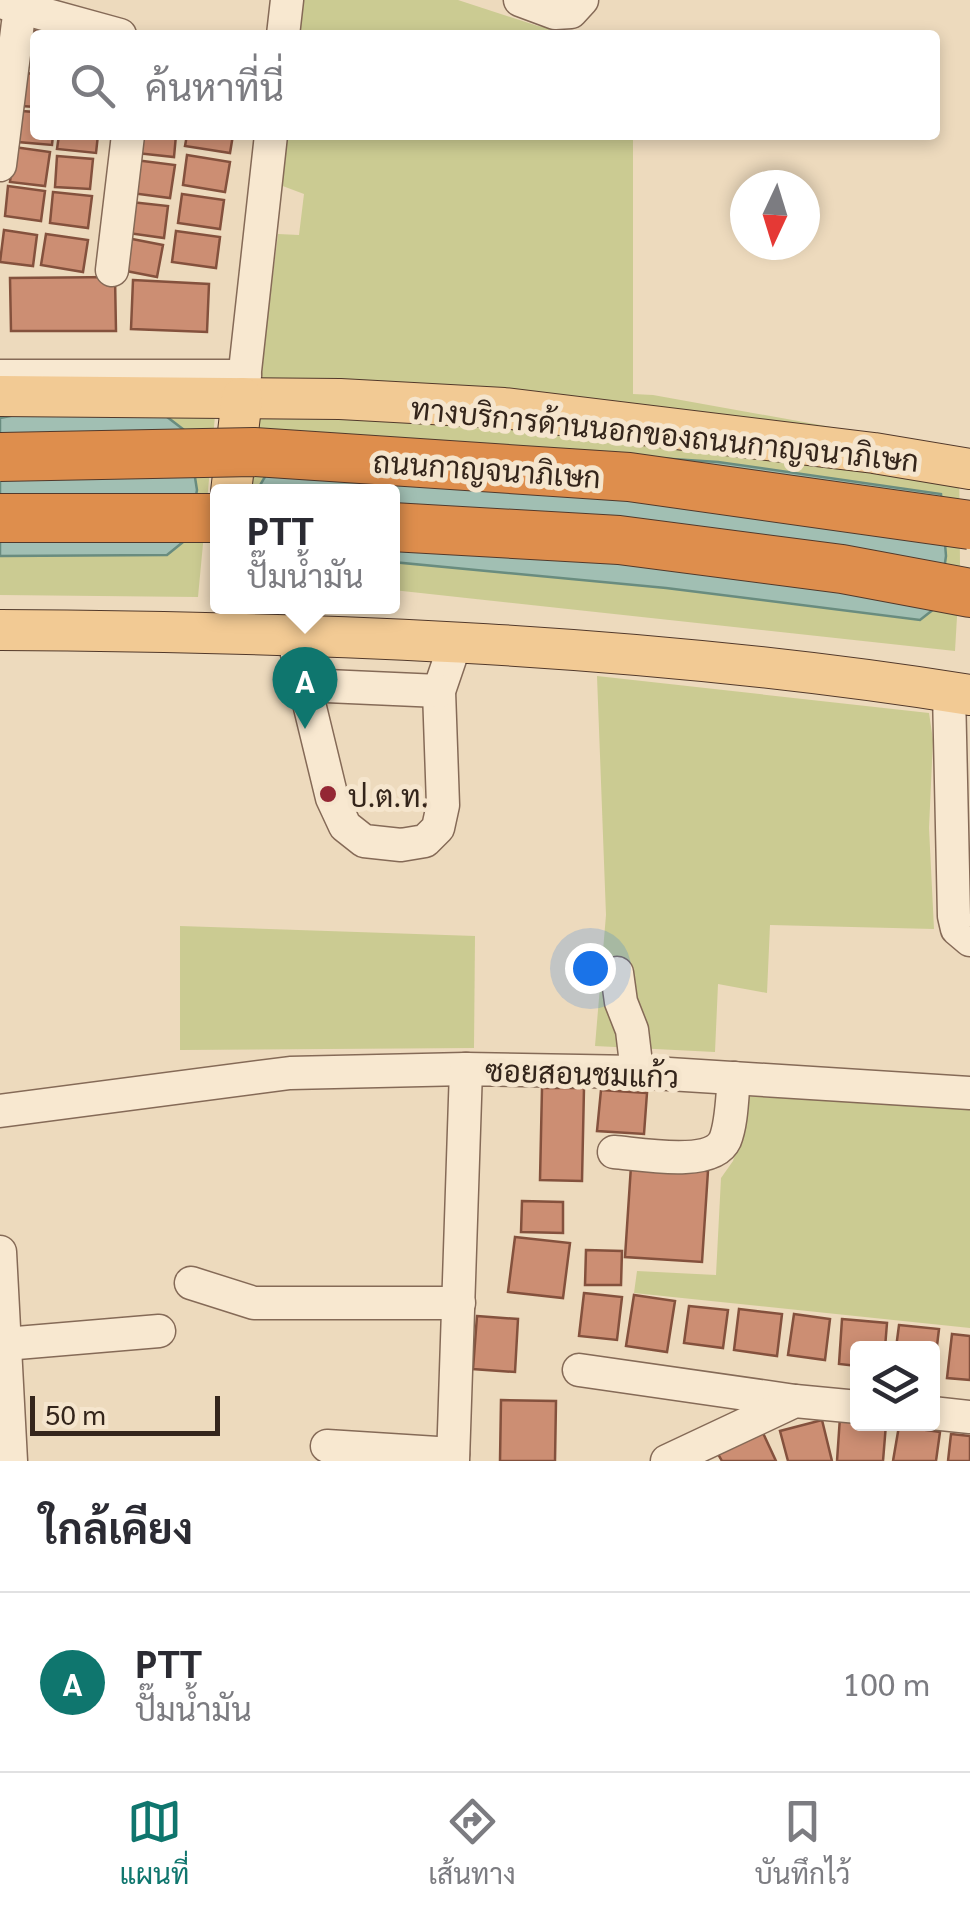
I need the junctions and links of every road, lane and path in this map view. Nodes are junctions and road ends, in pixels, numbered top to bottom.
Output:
1 (287, 0) edge
2 (520, 0) edge
3 (582, 0) edge
4 (10, 5) edge
5 (102, 30) edge
6 (284, 30) edge
7 (127, 140) edge
8 (271, 140) edge
9 (0, 165) edge
10 (112, 270) dead end
11 (0, 376) edge
12 (243, 387) junction
13 (0, 396) edge
14 (0, 457) edge
15 (970, 469) edge
16 (232, 484) edge
17 (0, 518) edge
18 (210, 518) edge
19 (970, 525) edge
20 (400, 527) edge
21 (970, 593) edge
22 (216, 619) edge
23 (0, 630) edge
24 (292, 633) junction
25 (456, 641) junction
26 (304, 686) junction
27 (438, 691) junction
28 (960, 694) edge
29 (970, 940) edge
30 (616, 973) dead end
31 (466, 1069) junction
32 (637, 1072) junction
33 (734, 1078) junction
34 (970, 1092) edge
35 (0, 1111) edge
36 (614, 1152) dead end
37 (0, 1270) edge
38 (191, 1283) dead end
39 (459, 1303) junction
40 (160, 1330) dead end
41 (5, 1344) junction
42 (579, 1370) dead end
43 (795, 1401) junction
44 (850, 1406) edge
45 (940, 1415) edge
46 (970, 1417) edge
47 (327, 1446) dead end
48 (453, 1458) edge
49 (11, 1461) edge
50 (668, 1461) edge

1 - 6 street
2 - 3 street
4 - 5 street
4 - 9 street
7 - 10 street
8 - 12 street
11 - 12 street
12 - 13 main road, ทางบริการด้านนอกของถนนกาญจนาภิเษก
12 - 15 main road, ทางบริการด้านนอกของถนนกาญจนาภิเษก
12 - 16 main road
14 - 19 highway, ถนนกาญจนาภิเษก, bridge
17 - 18 highway
20 - 21 highway
22 - 23 main road
22 - 24 main road
24 - 25 main road
24 - 26 street
25 - 27 street
25 - 28 main road
26 - 27 street
26 - 27 street
28 - 29 street
30 - 32 street
31 - 32 street, ซอยสอนชมแก้ว
31 - 35 street
31 - 39 street, ซอยสอนชมแก้ว
32 - 33 street, ซอยสอนชมแก้ว
33 - 34 street, ซอยสอนชมแก้ว
33 - 36 street
37 - 41 street
38 - 39 street
39 - 48 street, ซอยสอนชมแก้ว
40 - 41 street
41 - 49 street
42 - 43 street
43 - 44 street
43 - 50 street
45 - 46 street
47 - 48 street

